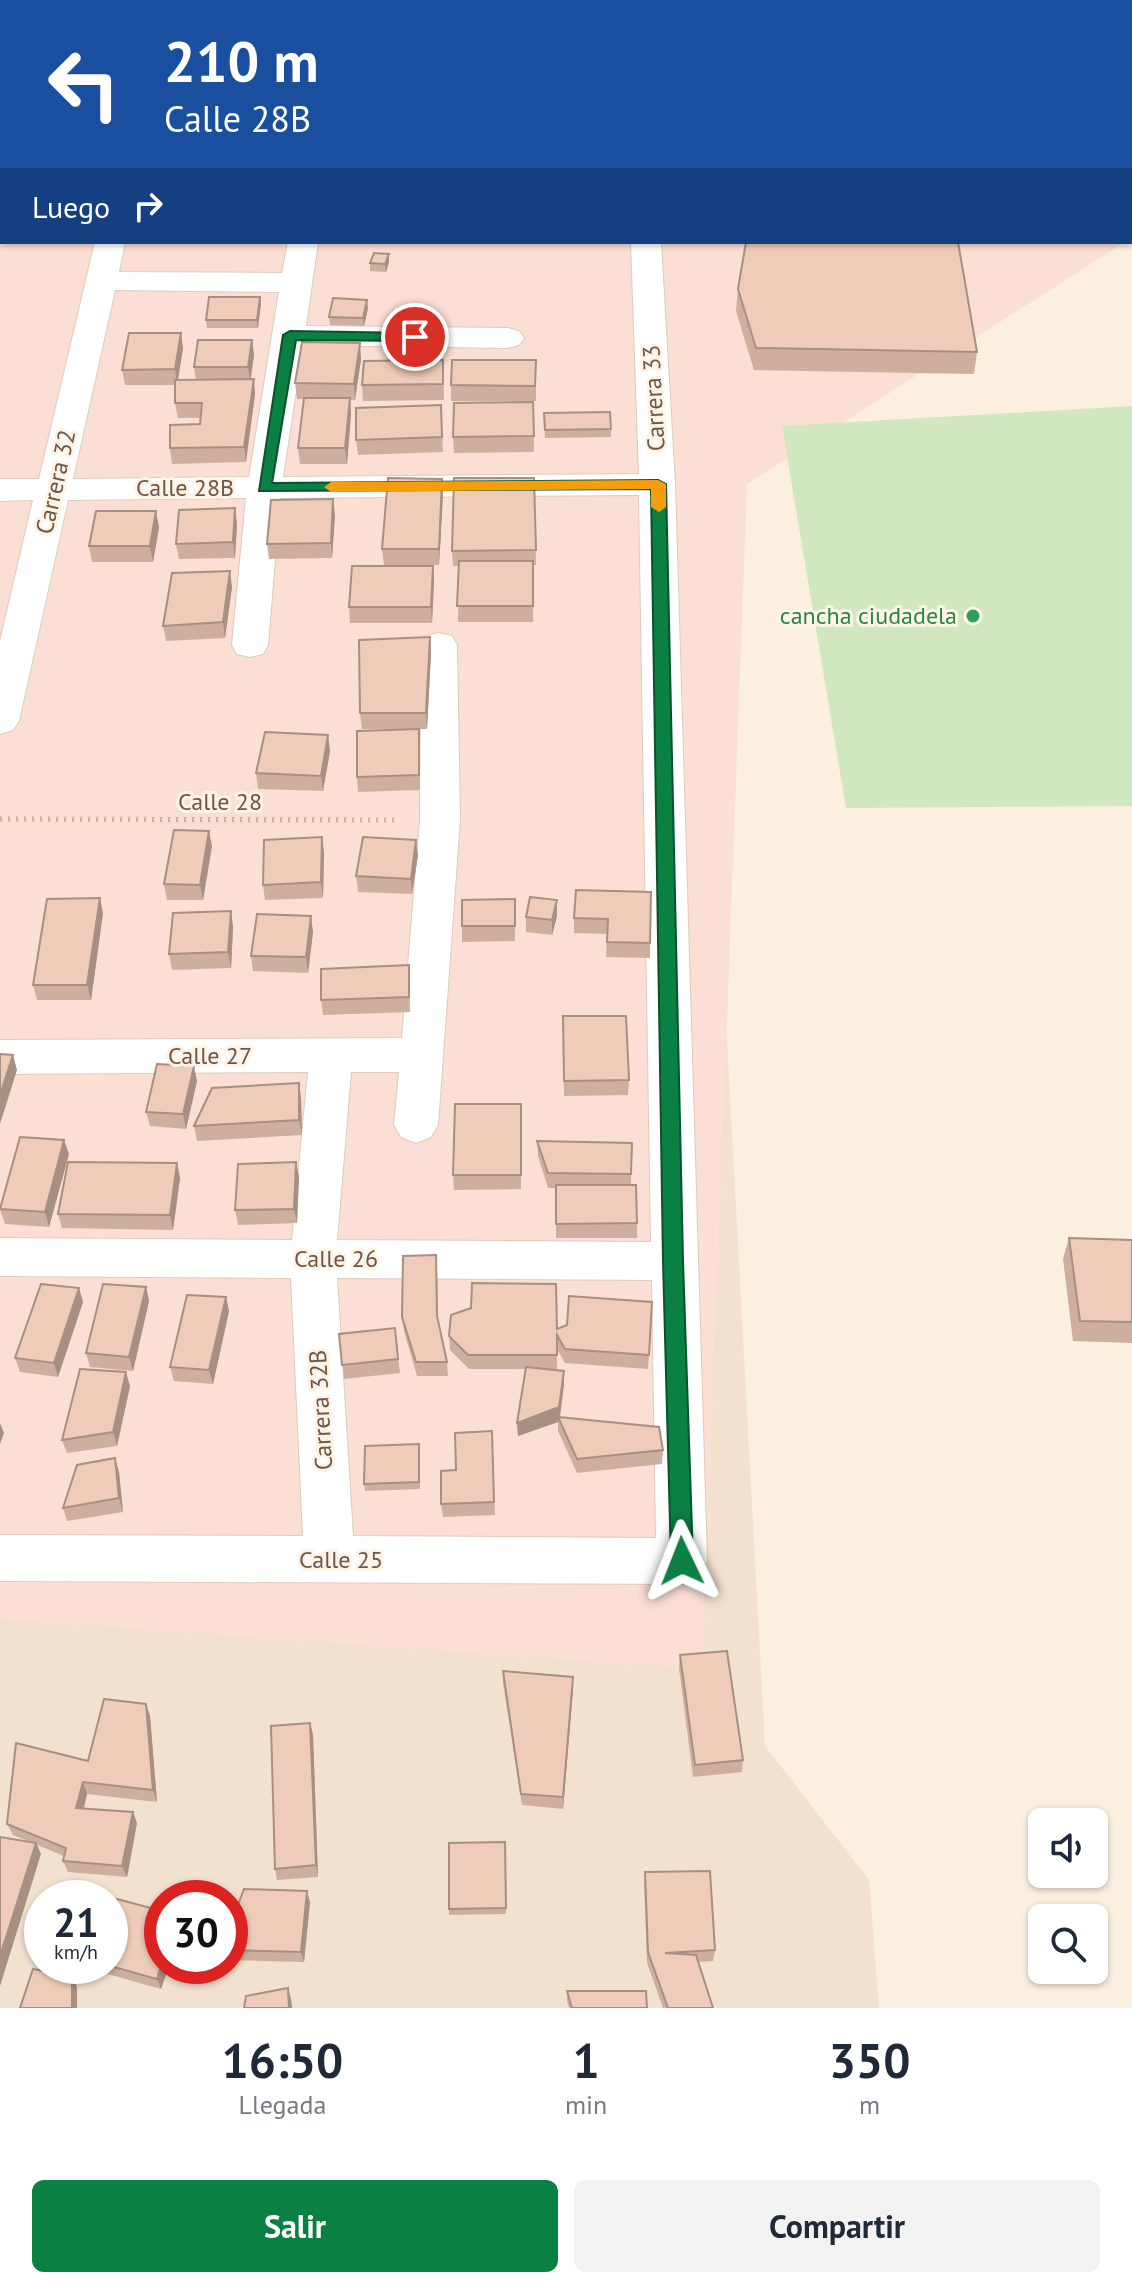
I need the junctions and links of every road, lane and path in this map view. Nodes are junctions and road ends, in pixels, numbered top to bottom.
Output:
1 (110, 244) edge
2 (303, 244) edge
3 (646, 244) edge
4 (101, 281) junction
5 (298, 283) junction
6 (290, 335) junction
7 (508, 338) dead end
8 (658, 484) junction
9 (55, 488) junction
10 (264, 488) junction
11 (0, 490) edge
12 (250, 645) dead end
13 (439, 645) dead end
14 (0, 721) edge
15 (0, 819) edge
16 (440, 820) junction
17 (331, 1055) junction
18 (419, 1055) junction
19 (0, 1057) edge
20 (416, 1125) dead end
21 (0, 1257) edge
22 (313, 1259) junction
23 (673, 1261) junction
24 (0, 1558) edge
25 (329, 1560) junction
26 (682, 1561) joint

1 - 4 street, Carrera 32
2 - 5 street
3 - 8 street, Carrera 33
4 - 5 street
4 - 9 street, Carrera 32
5 - 6 street
6 - 7 street
6 - 10 street
8 - 10 street, Calle 28B
8 - 23 street, Carrera 33
9 - 10 street, Calle 28B
9 - 11 street, Calle 28B
9 - 14 street, Carrera 32
10 - 12 street
13 - 16 street
15 - 16 path, Calle 28
16 - 18 street
17 - 18 street, Calle 27
17 - 19 street, Calle 27
17 - 22 street, Carrera 32B
18 - 20 street
21 - 22 street, Calle 26
22 - 23 street, Calle 26
22 - 25 street, Carrera 32B
23 - 26 street, Carrera 33
24 - 25 street, Calle 25
25 - 26 street, Calle 25

